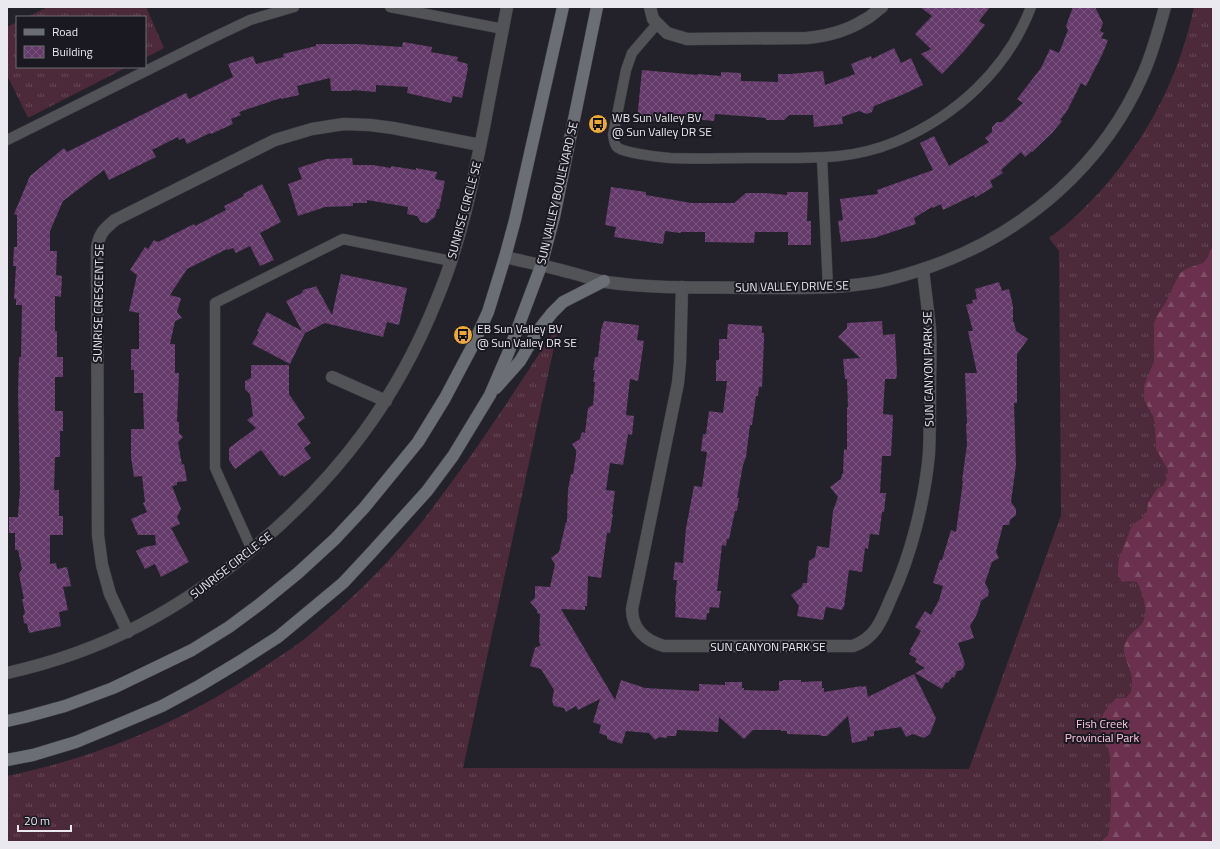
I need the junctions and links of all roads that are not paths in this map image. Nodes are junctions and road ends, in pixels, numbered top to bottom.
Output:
1 (294, 7) edge
2 (390, 7) edge
3 (507, 7) edge
4 (563, 7) edge
5 (597, 7) edge
6 (650, 7) edge
7 (882, 7) edge
8 (1031, 7) edge
9 (1165, 7) edge
10 (657, 24) junction
11 (503, 29) junction
12 (7, 140) edge
13 (480, 145) junction
14 (822, 158) junction
15 (505, 257) junction
16 (451, 261) junction
17 (541, 266) junction
18 (923, 269) junction
19 (604, 281) junction
20 (682, 287) junction
21 (828, 288) junction
22 (332, 377) dead end
23 (490, 395) junction
24 (386, 401) junction
25 (252, 550) junction
26 (128, 632) junction
27 (7, 673) edge
28 (7, 721) edge
29 (7, 760) edge

1 - 12 lane
2 - 11 lane
3 - 11 street, SUNRISE CIRCLE SE
4 - 15 main road
5 - 17 main road, SUN VALLEY BOULEVARD SE
6 - 10 street
7 - 10 street
8 - 14 lane
9 - 18 street, SUN VALLEY DRIVE SE
10 - 14 lane
11 - 13 street, SUNRISE CIRCLE SE
13 - 16 street, SUNRISE CIRCLE SE
13 - 26 street, SUNRISE CRESCENT SE
14 - 21 lane
15 - 17 street, SUN VALLEY DRIVE SE
15 - 28 main road
16 - 24 street, SUNRISE CIRCLE SE
16 - 25 lane
17 - 19 street, SUN VALLEY DRIVE SE
17 - 23 main road, SUN VALLEY BOULEVARD SE
18 - 20 street, SUN CANYON PARK SE
18 - 21 street, SUN VALLEY DRIVE SE
19 - 20 street, SUN VALLEY DRIVE SE
19 - 23 main road
20 - 21 street, SUN VALLEY DRIVE SE
22 - 24 street
23 - 29 main road, SUN VALLEY BOULEVARD SE
24 - 25 street, SUNRISE CIRCLE SE
25 - 26 street, SUNRISE CIRCLE SE
26 - 27 street, SUNRISE CIRCLE SE

